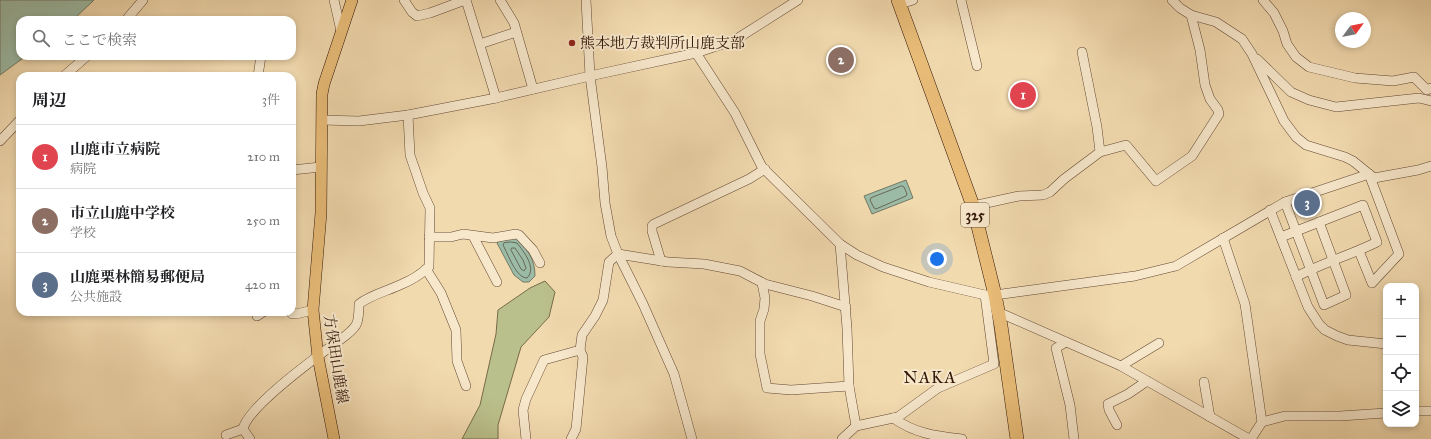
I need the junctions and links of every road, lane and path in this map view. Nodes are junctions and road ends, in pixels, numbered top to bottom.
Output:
1 (143, 0) edge
2 (334, 0) edge
3 (352, 0) edge
4 (404, 0) edge
5 (465, 0) edge
6 (500, 0) edge
7 (586, 0) edge
8 (913, 0) edge
9 (961, 0) edge
10 (1172, 0) edge
11 (1263, 0) edge
12 (794, 1) edge
13 (899, 2) edge
14 (1191, 15) junction
15 (129, 16) edge
16 (341, 31) junction
17 (516, 32) junction
18 (480, 44) junction
19 (1082, 52) dead end
20 (696, 53) junction
21 (1252, 54) junction
22 (82, 60) edge
23 (260, 60) edge
24 (977, 66) dead end
25 (69, 72) edge
26 (259, 72) edge
27 (590, 76) junction
28 (1431, 88) edge
29 (533, 89) junction
30 (496, 98) junction
31 (1431, 101) edge
32 (408, 115) junction
33 (322, 120) junction
34 (16, 124) edge
35 (0, 141) edge
36 (1100, 152) junction
37 (1431, 166) edge
38 (321, 167) junction
39 (765, 169) junction
40 (296, 170) edge
41 (1369, 174) junction
42 (1285, 202) junction
43 (973, 206) junction
44 (1270, 210) junction
45 (1319, 222) junction
46 (1296, 231) junction
47 (473, 236) junction
48 (430, 237) junction
49 (1281, 237) junction
50 (1223, 238) junction
51 (840, 244) junction
52 (1359, 251) junction
53 (618, 254) junction
54 (1334, 259) junction
55 (661, 261) junction
56 (540, 263) dead end
57 (426, 269) junction
58 (1311, 269) junction
59 (1296, 277) junction
60 (497, 282) dead end
61 (762, 283) junction
62 (990, 295) junction
63 (846, 307) junction
64 (313, 310) junction
65 (998, 312) junction
66 (296, 314) edge
67 (1066, 342) junction
68 (1160, 343) dead end
69 (1383, 344) edge
70 (580, 350) junction
71 (318, 357) junction
72 (1121, 366) junction
73 (1147, 381) junction
74 (1204, 382) dead end
75 (466, 386) dead end
76 (849, 386) junction
77 (1419, 411) edge
78 (1431, 411) edge
79 (1383, 413) edge
80 (1210, 417) junction
81 (893, 418) junction
82 (1262, 422) junction
83 (1117, 425) dead end
84 (856, 426) junction
85 (243, 429) junction
86 (226, 435) dead end
87 (1246, 438) edge
88 (250, 439) edge
89 (334, 439) edge
90 (526, 439) edge
91 (571, 439) edge
92 (692, 439) edge
93 (842, 439) edge
94 (962, 439) edge
95 (1017, 439) edge
96 (1074, 439) edge

1 - 15 street
2 - 16 street
3 - 16 main road, 方保田山鹿線
4 - 5 street
5 - 18 street
6 - 17 street
7 - 27 street
8 - 13 street
9 - 24 street
10 - 14 street
11 - 28 street
12 - 20 street
13 - 43 highway, 325
14 - 21 street
14 - 36 street
16 - 33 main road, 方保田山鹿線
17 - 18 street
17 - 29 street
18 - 30 street
19 - 36 street
20 - 27 street
20 - 39 street
21 - 31 street
21 - 41 street
22 - 25 street
23 - 26 street
27 - 29 street
27 - 53 street
29 - 30 street
30 - 32 street
32 - 33 street
32 - 48 street
33 - 38 main road, 方保田山鹿線
34 - 35 street
36 - 43 street
37 - 41 street
38 - 40 street
38 - 64 main road, 方保田山鹿線
39 - 51 street
39 - 55 street
41 - 42 street
41 - 52 street
42 - 44 street
42 - 46 street
43 - 62 highway, 325
44 - 49 street
44 - 50 street
45 - 46 street
45 - 52 street
45 - 54 street
46 - 49 street
46 - 58 street
47 - 48 street
47 - 56 street
47 - 60 street
48 - 57 street
49 - 59 street
50 - 62 street
50 - 82 street
51 - 62 street
51 - 63 street
52 - 54 street
53 - 55 street
53 - 70 street
53 - 92 street
54 - 58 street
54 - 58 street
55 - 61 street
57 - 71 street
57 - 75 street
58 - 59 street
59 - 69 street
61 - 63 street
61 - 76 street
62 - 65 highway, 325
62 - 81 street
63 - 76 street
64 - 66 street
64 - 71 main road, 方保田山鹿線
65 - 67 street
65 - 95 highway, 325
67 - 72 street
67 - 96 street
68 - 72 street
70 - 90 street
70 - 91 street
71 - 85 street
71 - 89 main road, 方保田山鹿線
72 - 73 street
73 - 80 street
73 - 83 street
74 - 80 street
76 - 84 street
77 - 78 street
79 - 82 street
80 - 87 street
81 - 84 street
81 - 94 street
82 - 87 street
84 - 93 street
85 - 86 street
85 - 88 street

